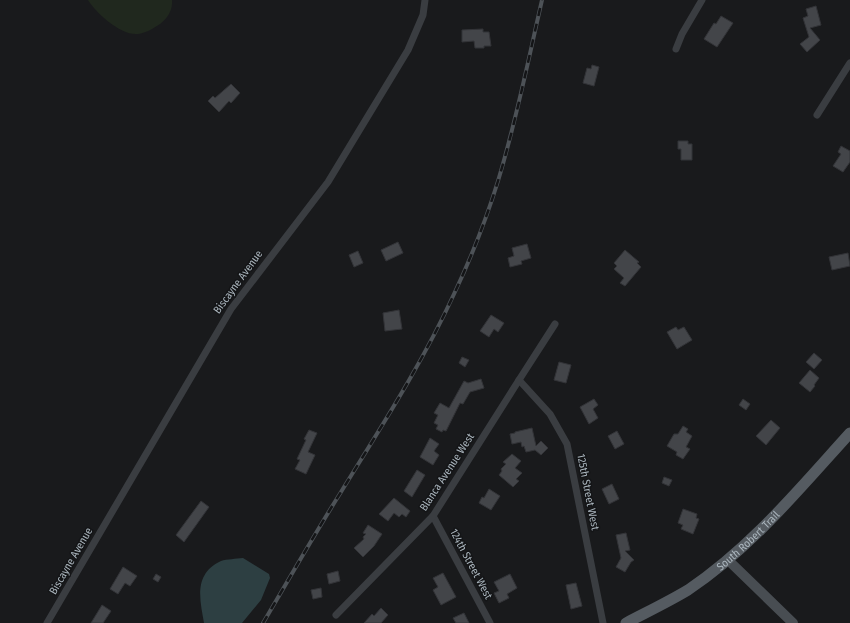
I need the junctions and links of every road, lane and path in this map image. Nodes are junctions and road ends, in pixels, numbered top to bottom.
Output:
1 (425, 0) edge
2 (702, 0) edge
3 (676, 49) dead end
4 (850, 63) edge
5 (817, 116) dead end
6 (555, 324) dead end
7 (518, 380) junction
8 (850, 433) edge
9 (433, 516) junction
10 (728, 560) junction
11 (336, 615) dead end
12 (48, 623) edge
13 (490, 623) edge
14 (603, 623) edge
15 (626, 623) edge
16 (793, 623) edge

1 - 12 street, Biscayne Avenue
2 - 3 street
4 - 5 street
6 - 7 street, Blanca Avenue West
7 - 9 street, Blanca Avenue West
7 - 14 street, 125th Street West
8 - 10 main road, South Robert Trail
9 - 11 street, Blanca Avenue West
9 - 13 street, 124th Street West
10 - 15 main road, South Robert Trail
10 - 16 main road

